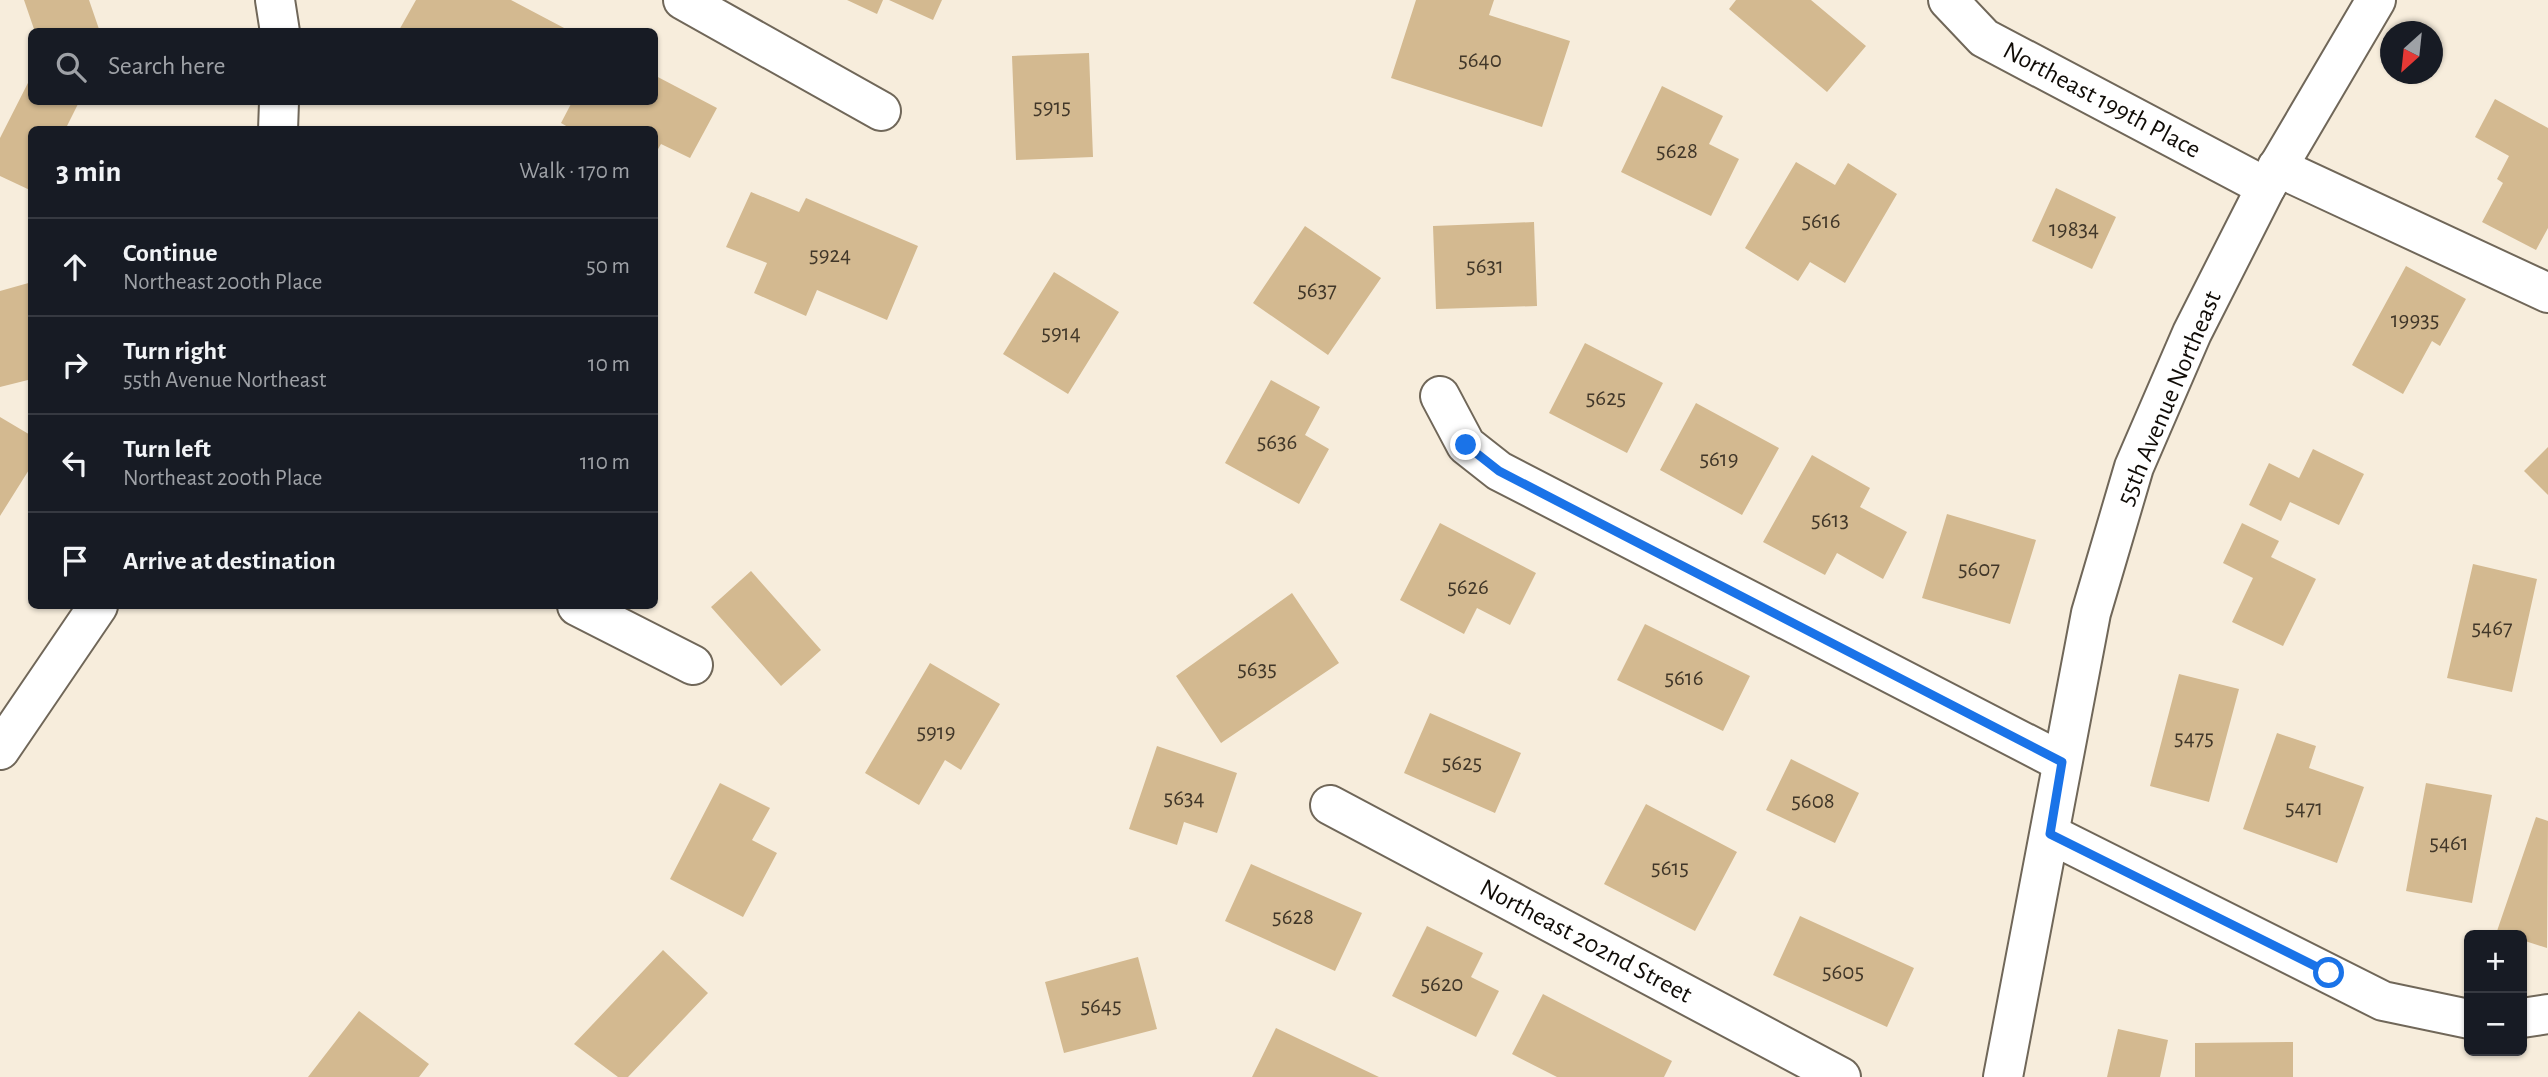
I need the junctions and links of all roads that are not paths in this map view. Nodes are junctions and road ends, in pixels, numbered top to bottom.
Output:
1 (275, 0) edge
2 (683, 0) edge
3 (1948, 0) edge
4 (2376, 0) edge
5 (279, 28) edge
6 (279, 105) edge
7 (881, 111) dead end
8 (278, 126) edge
9 (2272, 177) junction
10 (2548, 293) edge
11 (1440, 396) dead end
12 (96, 609) edge
13 (583, 609) edge
14 (693, 665) dead end
15 (0, 750) edge
16 (2062, 762) junction
17 (1330, 805) dead end
18 (2050, 834) junction
19 (2548, 1014) edge
20 (2527, 1017) edge
21 (2464, 1018) edge
22 (1841, 1077) edge
23 (2003, 1077) edge

1 - 5 street
2 - 7 street
3 - 9 street, Northeast 199th Place
4 - 9 street, 55th Avenue Northeast
6 - 8 street
9 - 10 street, Northeast 199th Place
9 - 16 street, 55th Avenue Northeast
11 - 16 street
12 - 15 street
13 - 14 street
16 - 18 street, 55th Avenue Northeast
17 - 22 street, Northeast 202nd Street
18 - 21 street
18 - 23 street, 55th Avenue Northeast
19 - 20 street

